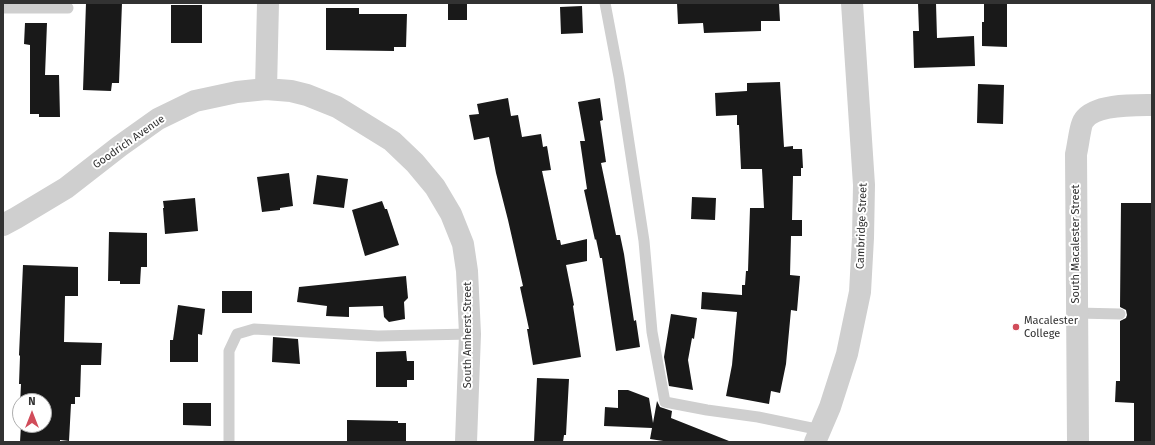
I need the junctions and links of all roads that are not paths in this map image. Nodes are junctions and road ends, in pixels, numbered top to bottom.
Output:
1 (268, 3) edge
2 (605, 3) edge
3 (852, 3) edge
4 (3, 8) edge
5 (68, 8) dead end
6 (266, 89) junction
7 (1152, 105) edge
8 (3, 225) edge
9 (1077, 313) junction
10 (1120, 314) dead end
11 (470, 334) junction
12 (818, 436) edge
13 (229, 442) edge
14 (466, 442) edge
15 (1078, 442) edge

1 - 6 street
2 - 12 lane
3 - 12 street, Cambridge Street
4 - 5 lane
6 - 8 street, Goodrich Avenue
6 - 11 street, South Amherst Street
7 - 9 street, South Macalester Street
9 - 10 lane
9 - 15 street, South Macalester Street
11 - 13 lane
11 - 14 street, South Amherst Street

